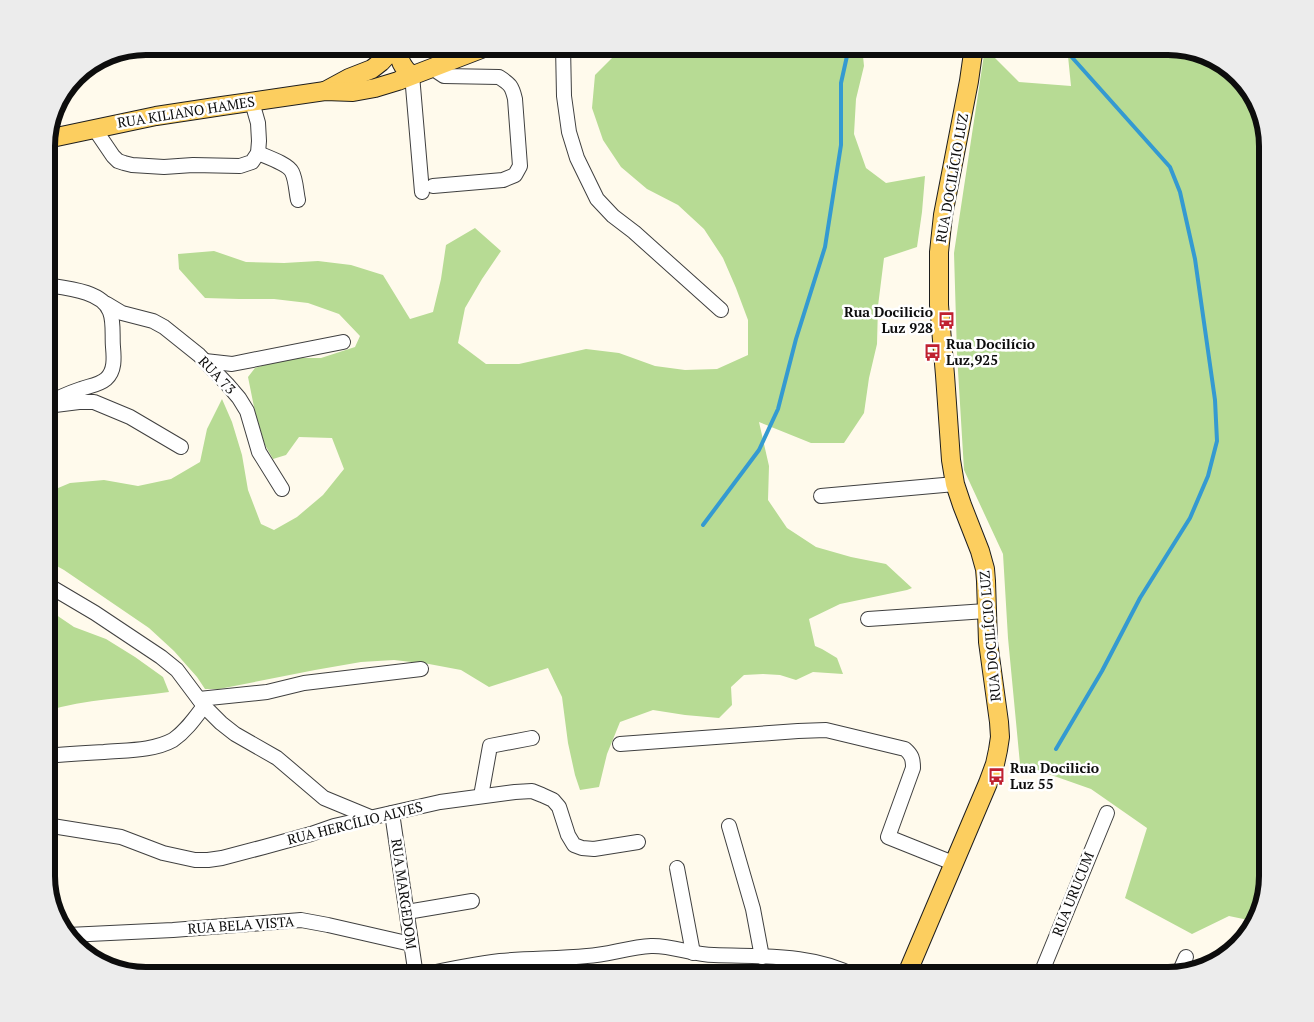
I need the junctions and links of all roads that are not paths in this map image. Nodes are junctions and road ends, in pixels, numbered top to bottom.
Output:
1 (388, 55) edge
2 (399, 55) edge
3 (456, 55) edge
4 (563, 55) edge
5 (973, 55) edge
6 (432, 68) junction
7 (412, 76) junction
8 (325, 91) junction
9 (252, 102) junction
10 (94, 128) junction
11 (56, 136) edge
12 (258, 153) junction
13 (298, 200) dead end
14 (55, 286) edge
15 (106, 304) junction
16 (721, 310) dead end
17 (343, 342) dead end
18 (205, 361) junction
19 (55, 400) edge
20 (55, 404) edge
21 (181, 447) dead end
22 (955, 484) junction
23 (282, 489) dead end
24 (820, 496) dead end
25 (55, 589) edge
26 (986, 611) junction
27 (868, 620) dead end
28 (421, 669) dead end
29 (202, 703) junction
30 (532, 738) dead end
31 (620, 744) dead end
32 (55, 755) edge
33 (481, 796) junction
34 (392, 813) junction
35 (1107, 813) dead end
36 (370, 817) junction
37 (55, 826) edge
38 (729, 826) dead end
39 (638, 842) dead end
40 (953, 863) junction
41 (678, 868) dead end
42 (472, 901) dead end
43 (407, 912) junction
44 (77, 935) edge
45 (411, 944) junction
46 (693, 953) junction
47 (762, 956) junction
48 (1186, 957) dead end
49 (1182, 966) edge
50 (415, 967) edge
51 (474, 967) edge
52 (836, 967) edge
53 (910, 967) edge
54 (1044, 967) edge

1 - 8 main road, RUA KILIANO HAMES
2 - 7 main road
3 - 6 main road, RUA KILIANO HAMES
4 - 16 street
5 - 22 main road, RUA DOCILÍCIO LUZ
6 - 7 main road, RUA KILIANO HAMES
6 - 7 street
7 - 8 main road, RUA KILIANO HAMES
8 - 9 main road, RUA KILIANO HAMES
9 - 10 main road, RUA KILIANO HAMES
9 - 12 street
10 - 11 main road, RUA KILIANO HAMES
10 - 12 street
12 - 13 street
14 - 15 street, RUA 73
15 - 18 street, RUA 73
15 - 19 street
17 - 18 street
18 - 23 street, RUA 73
20 - 21 street
22 - 24 street
22 - 26 main road, RUA DOCILÍCIO LUZ
25 - 29 street
26 - 27 street
26 - 40 main road, RUA DOCILÍCIO LUZ
28 - 29 street
29 - 32 street
29 - 36 street
30 - 33 street
31 - 40 street
33 - 34 street, RUA HERCÍLIO ALVES
33 - 39 street, RUA HERCÍLIO ALVES
34 - 36 street, RUA HERCÍLIO ALVES
34 - 43 street, RUA MARGEDOM
35 - 54 street, RUA URUCUM
36 - 37 street, RUA HERCÍLIO ALVES
38 - 47 street
40 - 53 main road, RUA DOCILÍCIO LUZ
41 - 46 street
42 - 43 street
43 - 45 street, RUA MARGEDOM
44 - 45 street, RUA BELA VISTA
45 - 50 street, RUA MARGEDOM
46 - 47 street
46 - 51 street
47 - 52 street
48 - 49 street

